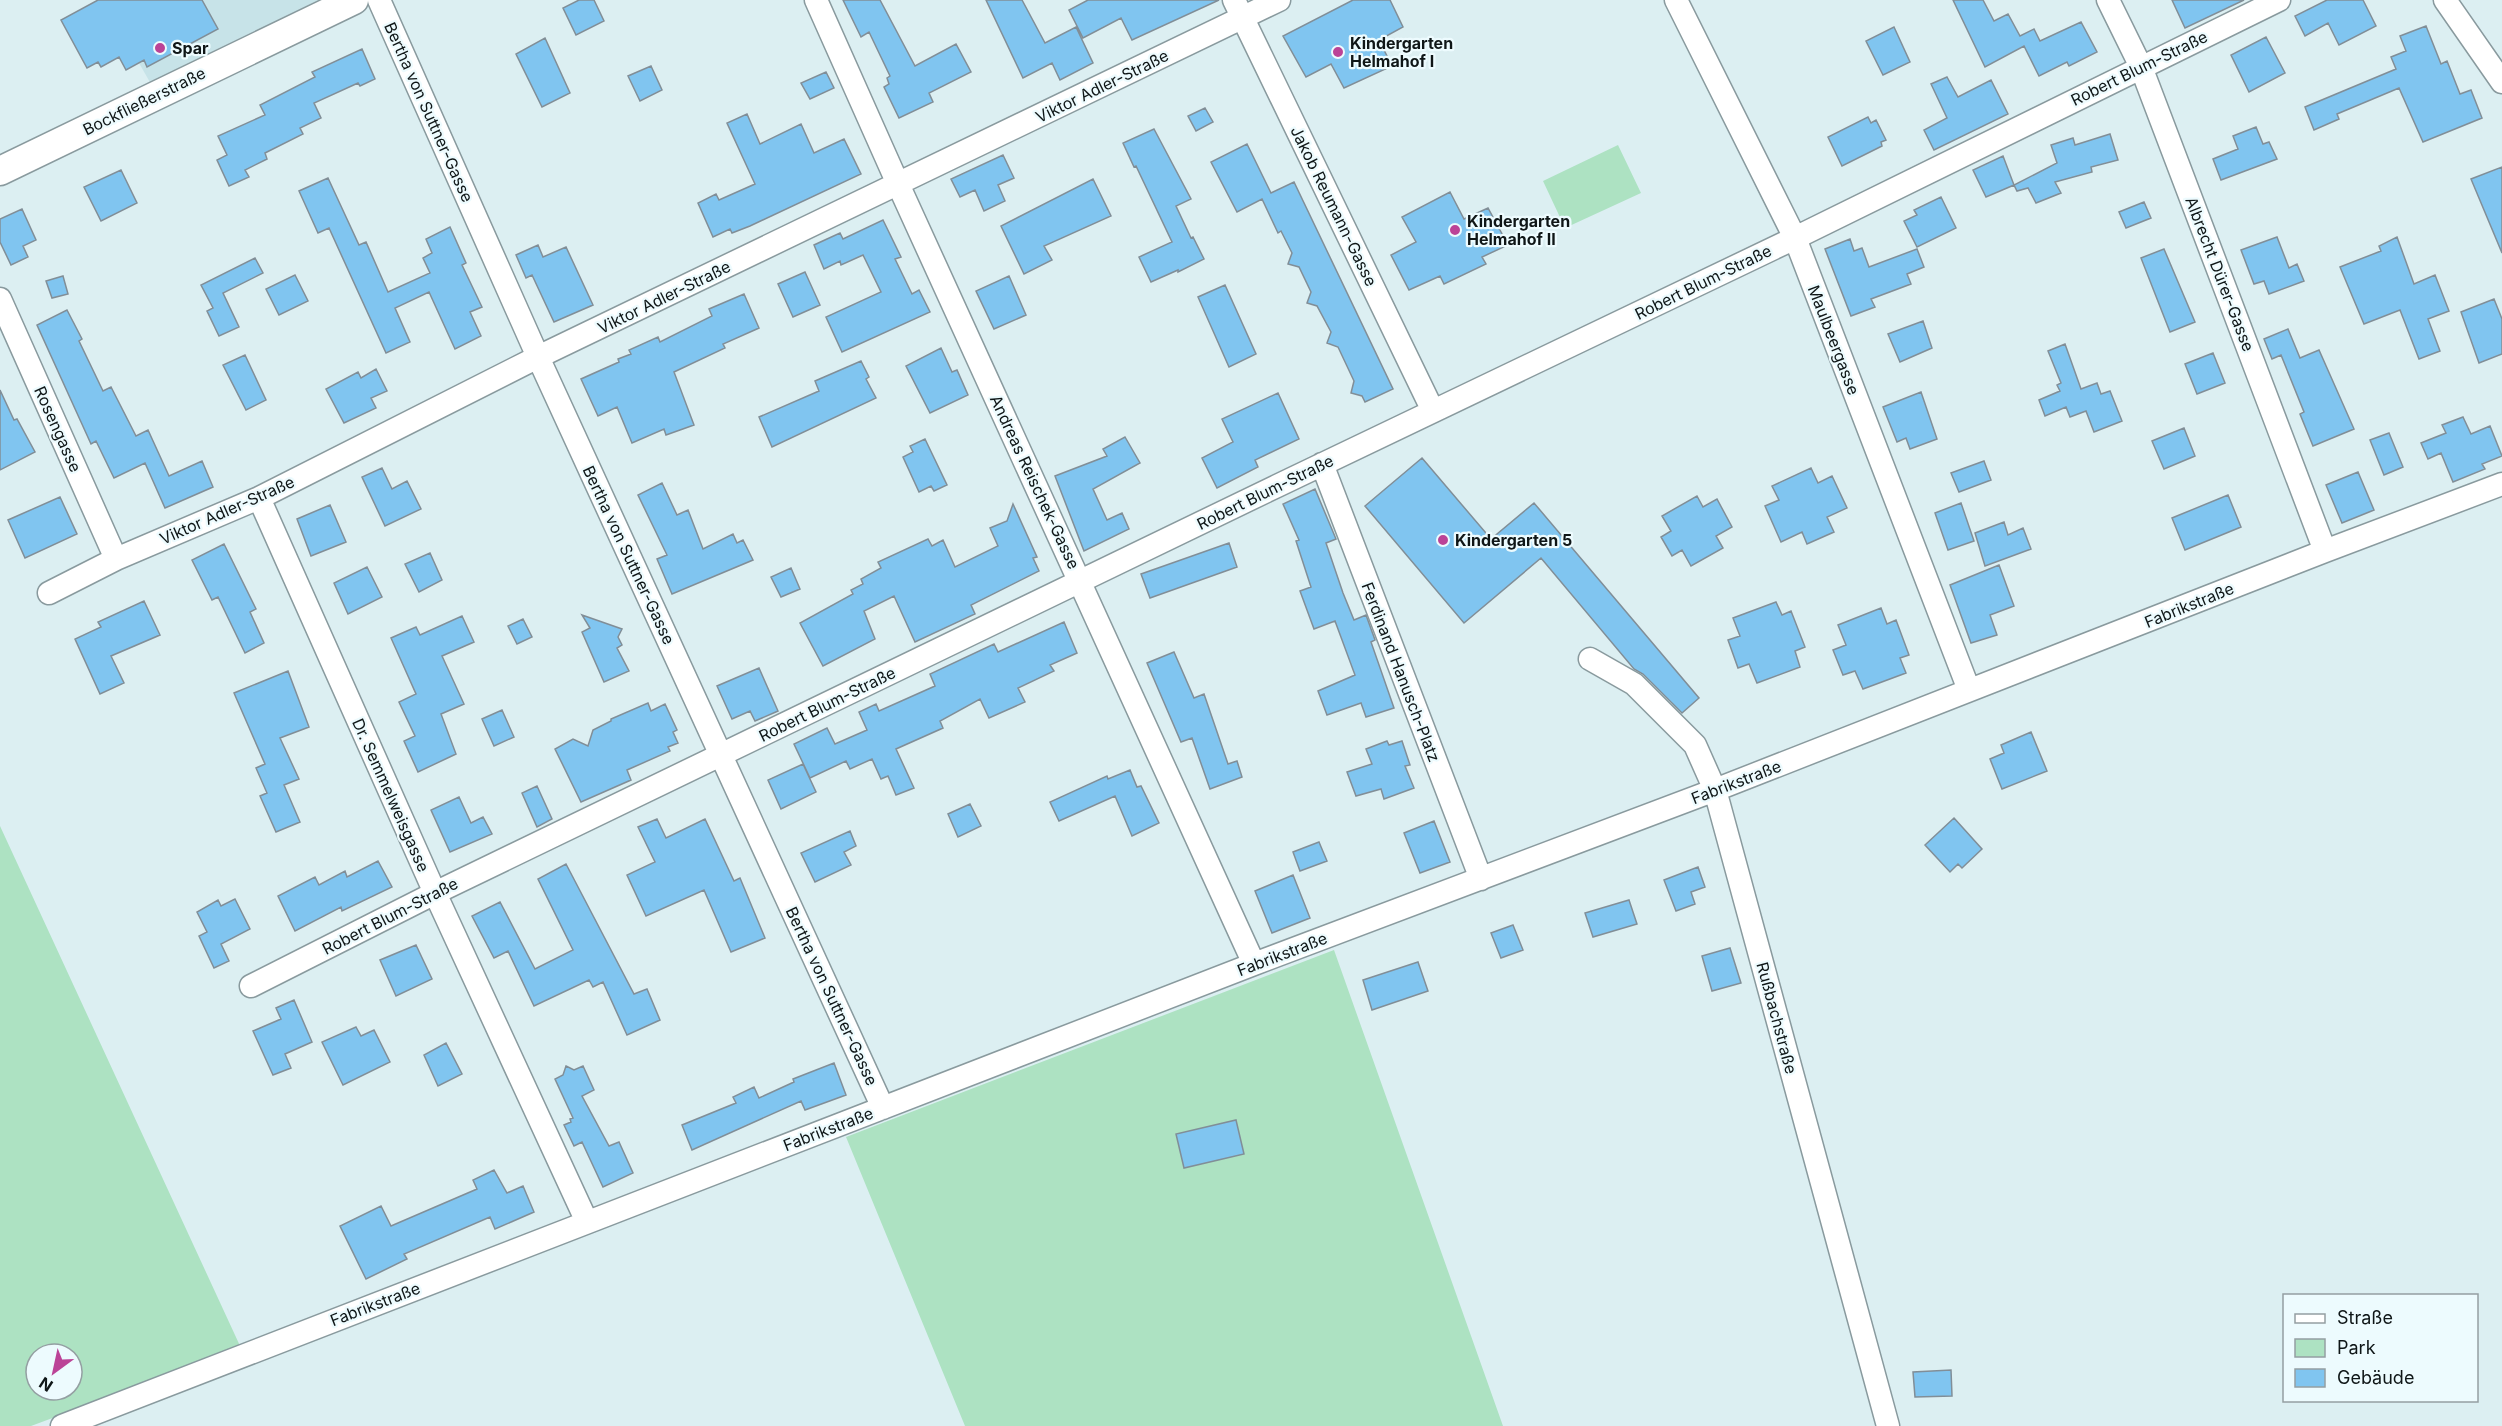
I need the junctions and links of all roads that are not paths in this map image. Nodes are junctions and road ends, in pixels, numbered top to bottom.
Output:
1 (354, 0) edge
2 (379, 0) edge
3 (816, 0) edge
4 (1279, 0) edge
5 (1676, 0) edge
6 (2108, 0) edge
7 (2279, 0) edge
8 (2445, 0) edge
9 (1238, 9) edge
10 (2141, 67) junction
11 (2502, 82) edge
12 (0, 171) edge
13 (898, 184) junction
14 (1795, 238) junction
15 (0, 299) edge
16 (538, 357) junction
17 (1433, 411) junction
18 (1322, 464) junction
19 (2502, 484) edge
20 (259, 498) junction
21 (2325, 551) junction
22 (116, 559) junction
23 (1081, 582) junction
24 (49, 593) dead end
25 (1590, 659) dead end
26 (1969, 690) junction
27 (721, 755) junction
28 (1715, 790) junction
29 (1480, 879) junction
30 (435, 893) junction
31 (1254, 964) junction
32 (251, 986) dead end
33 (883, 1108) junction
34 (587, 1222) junction
35 (62, 1426) edge
36 (1888, 1426) edge

1 - 12 main road, Bockfließerstraße
2 - 16 street, Bertha von Suttner-Gasse
3 - 13 street, Andreas Reischek-Gasse
4 - 9 street, Viktor Adler-Straße
5 - 14 street, Maulbeergasse
6 - 10 street, Albrecht Dürer-Gasse
7 - 10 street, Robert Blum-Straße
8 - 11 street
9 - 13 street, Viktor Adler-Straße
9 - 17 street, Jakob Reumann-Gasse
10 - 14 street, Robert Blum-Straße
10 - 21 street, Albrecht Dürer-Gasse
13 - 16 street, Viktor Adler-Straße
13 - 23 street, Andreas Reischek-Gasse
14 - 17 street, Robert Blum-Straße
14 - 26 street, Maulbeergasse
15 - 22 street, Rosengasse
16 - 20 street, Viktor Adler-Straße
16 - 27 street, Bertha von Suttner-Gasse
17 - 18 street, Robert Blum-Straße
18 - 23 street, Robert Blum-Straße
18 - 29 street, Ferdinand Hanusch-Platz
19 - 21 street, Fabrikstraße
20 - 22 street, Viktor Adler-Straße
20 - 30 street, Dr. Semmelweisgasse
21 - 26 street, Fabrikstraße
22 - 24 street, Viktor Adler-Straße
23 - 27 street, Robert Blum-Straße
23 - 31 street, Andreas Reischek-Gasse
25 - 28 street, Rußbachstraße
26 - 28 street, Fabrikstraße
27 - 30 street, Robert Blum-Straße
27 - 33 street, Bertha von Suttner-Gasse
28 - 29 street, Fabrikstraße
28 - 36 street, Rußbachstraße
29 - 31 street, Fabrikstraße
30 - 32 street, Robert Blum-Straße
30 - 34 street, Dr. Semmelweisgasse
31 - 33 street, Fabrikstraße
33 - 34 street, Fabrikstraße
34 - 35 street, Fabrikstraße

